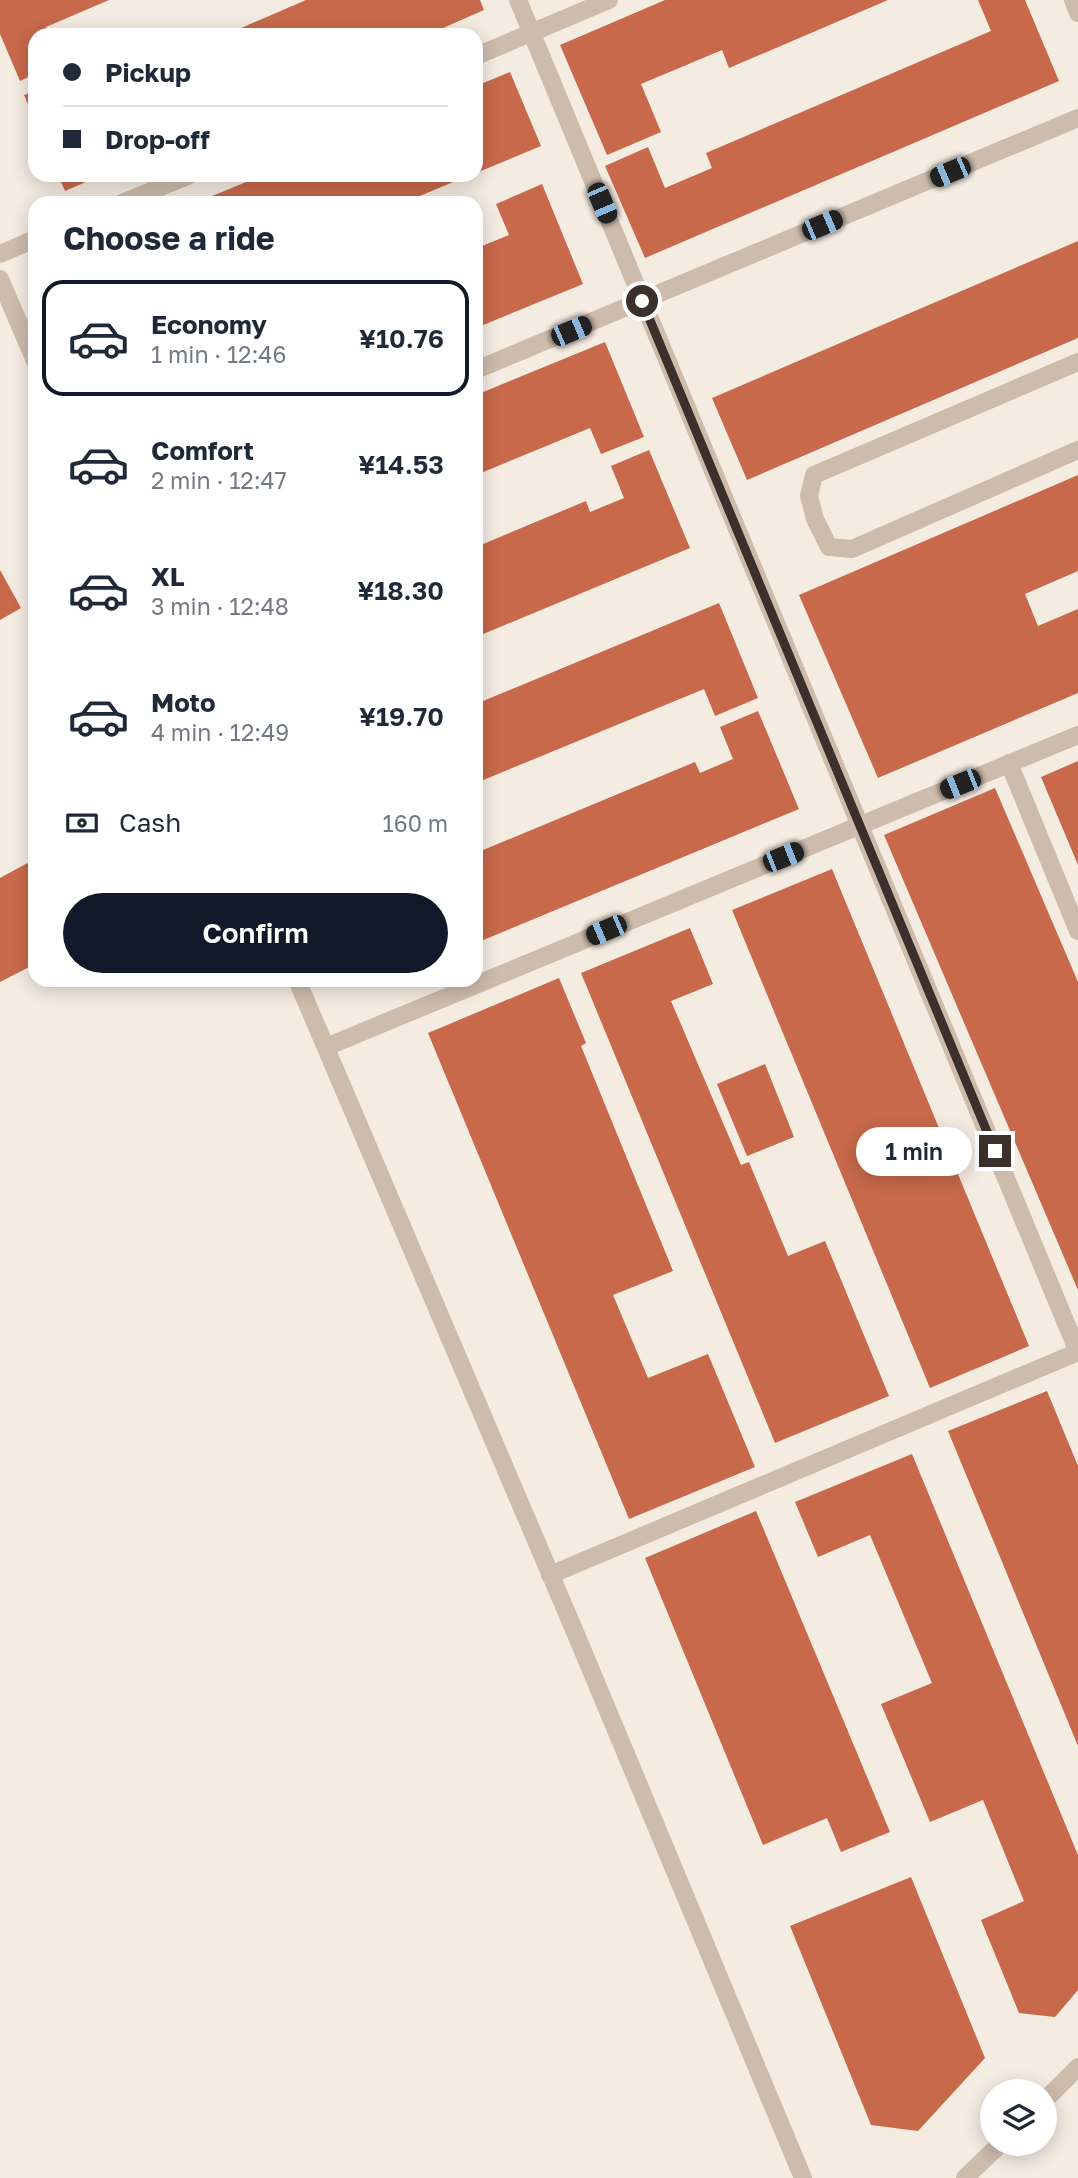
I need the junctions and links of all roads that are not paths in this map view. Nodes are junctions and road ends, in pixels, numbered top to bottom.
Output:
1 (518, 0) edge
2 (609, 0) edge
3 (1073, 0) edge
4 (1078, 13) edge
5 (532, 32) junction
6 (483, 53) edge
7 (1078, 118) edge
8 (173, 182) edge
9 (139, 196) edge
10 (28, 242) edge
11 (0, 254) edge
12 (0, 279) edge
13 (642, 301) junction
14 (28, 345) edge
15 (1078, 362) edge
16 (483, 367) edge
17 (1078, 450) edge
18 (1078, 734) edge
19 (1009, 763) junction
20 (860, 825) junction
21 (1078, 932) edge
22 (483, 981) edge
23 (301, 987) edge
24 (469, 987) edge
25 (326, 1046) junction
26 (1078, 1352) edge
27 (550, 1575) junction
28 (1078, 2067) edge
29 (1057, 2088) edge
30 (988, 2156) edge
31 (803, 2178) edge
32 (965, 2178) edge

1 - 5 street
2 - 5 street
3 - 4 street
5 - 6 street
5 - 13 street
7 - 13 street
8 - 9 street
10 - 11 street
12 - 14 street
13 - 16 street
13 - 20 street
15 - 17 street
18 - 19 street
19 - 20 street
19 - 21 street
20 - 22 street
20 - 26 street
23 - 25 street
24 - 25 street
25 - 27 street
26 - 27 street
27 - 31 street
28 - 29 street
30 - 32 street

